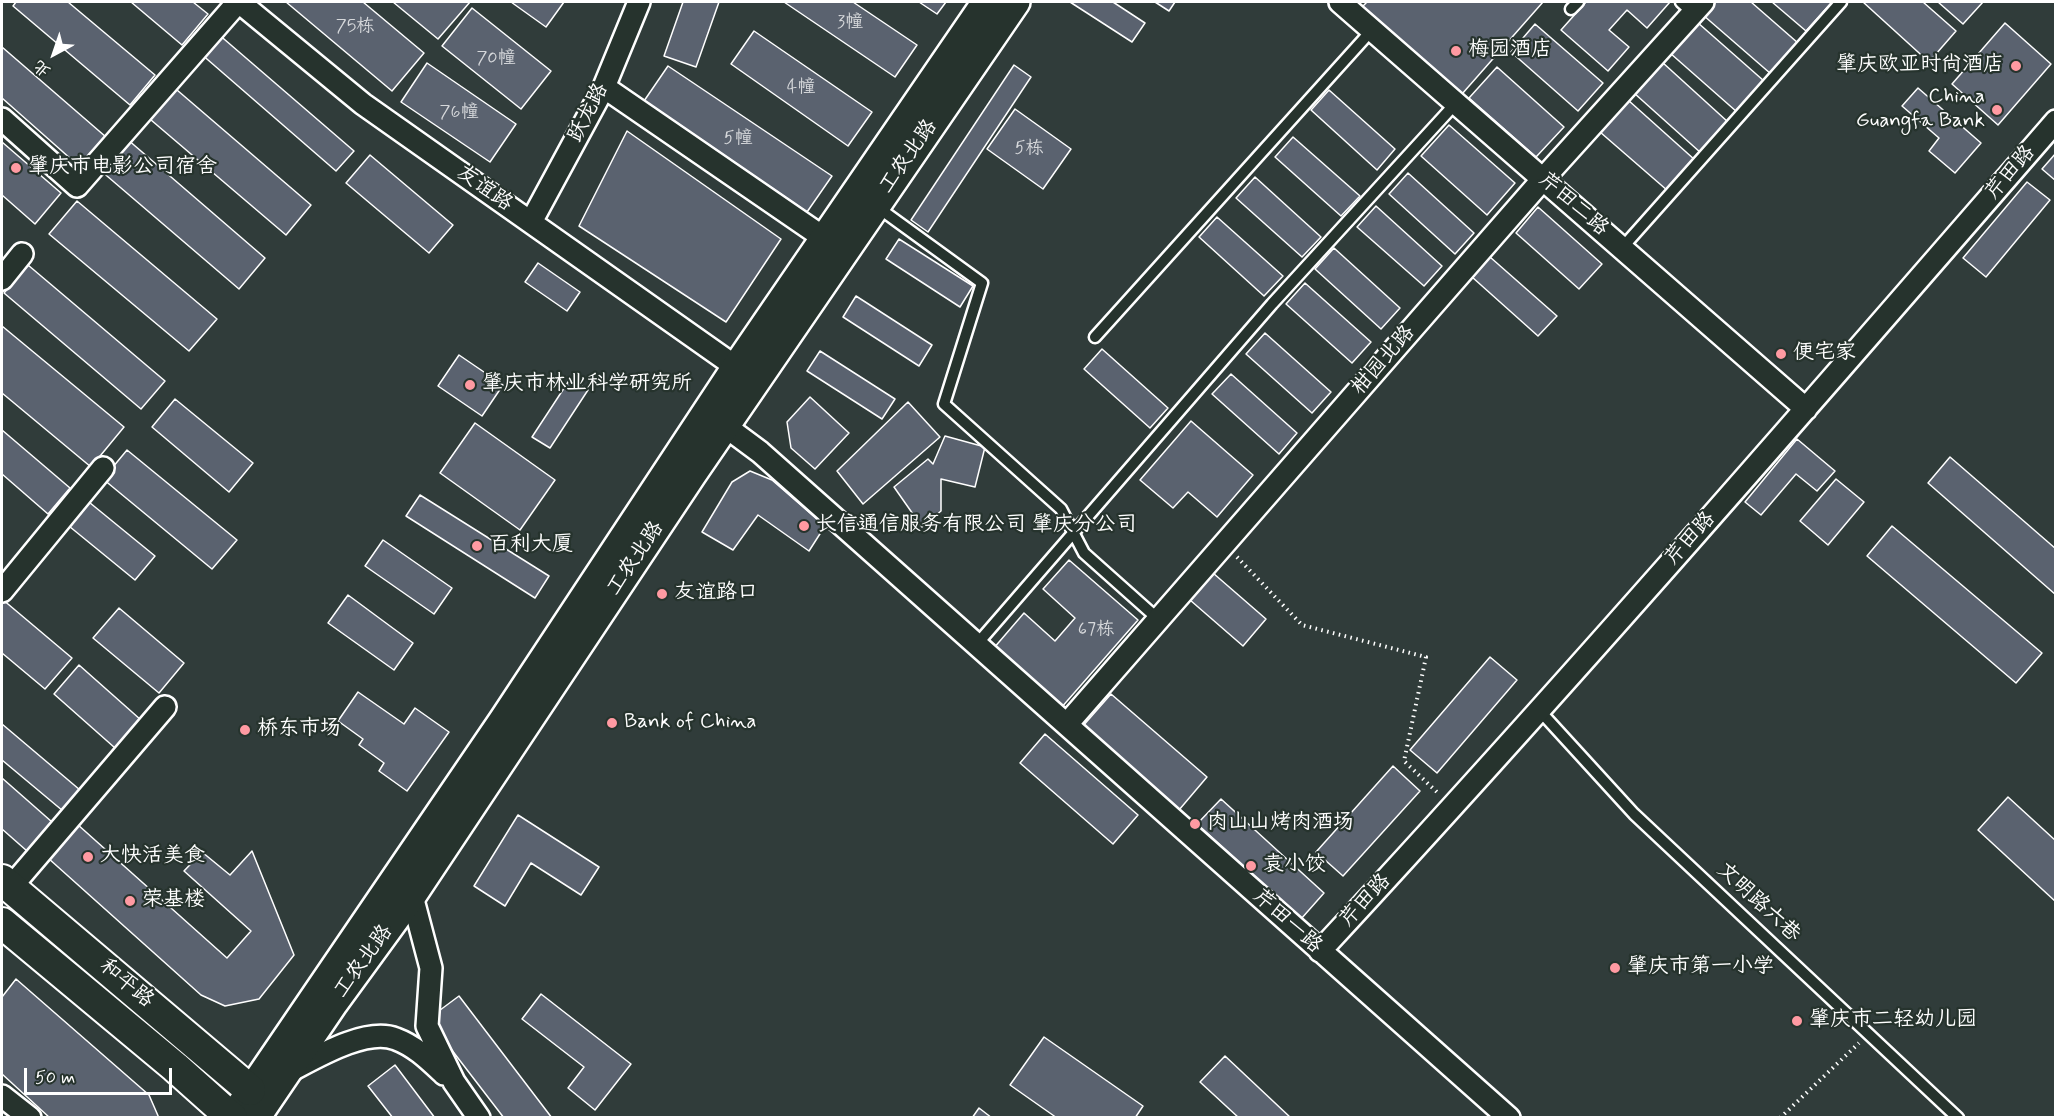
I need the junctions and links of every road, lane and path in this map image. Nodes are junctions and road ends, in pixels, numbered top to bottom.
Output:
1 (238, 2) edge
2 (639, 2) edge
3 (986, 2) edge
4 (1016, 2) edge
5 (1340, 2) edge
6 (1841, 2) edge
7 (1692, 5) edge
8 (1372, 30) junction
9 (604, 87) junction
10 (1456, 103) junction
11 (2, 119) edge
12 (2055, 121) edge
13 (1543, 179) junction
14 (876, 206) junction
15 (531, 222) junction
16 (824, 238) junction
17 (1622, 248) junction
18 (22, 254) dead end
19 (2, 279) edge
20 (1095, 337) dead end
21 (736, 367) junction
22 (1806, 409) junction
23 (725, 426) junction
24 (103, 468) dead end
25 (1073, 531) junction
26 (1224, 544) junction
27 (2, 591) edge
28 (1158, 619) junction
29 (977, 644) junction
30 (165, 707) dead end
31 (1539, 710) junction
32 (1067, 724) junction
33 (1452, 807) junction
34 (6, 884) edge
35 (412, 896) junction
36 (2, 923) edge
37 (1320, 951) junction
38 (1868, 1034) junction
39 (288, 1072) junction
40 (454, 1082) junction
41 (2, 1096) edge
42 (253, 1104) edge
43 (30, 1118) edge
44 (232, 1118) edge
45 (479, 1118) edge
46 (1509, 1118) edge
47 (1780, 1118) edge
48 (1958, 1118) edge

1 - 11 street
1 - 15 street, 友谊路
2 - 9 street, 跃龙路
3 - 16 street, 工农北路
4 - 14 street, 工农北路
5 - 8 street, 芹田二路
6 - 17 lane
7 - 13 street, 柑园北路
8 - 10 street, 芹田二路
8 - 20 lane
9 - 15 street, 跃龙路
9 - 16 street
10 - 13 street, 芹田二路
10 - 25 lane
12 - 22 street, 芹田路
13 - 17 street, 芹田二路
13 - 26 street, 柑园北路
14 - 23 street, 工农北路
14 - 25 lane
15 - 21 street, 友谊路
16 - 21 street, 工农北路
17 - 22 street, 芹田二路
18 - 19 street
21 - 42 street, 工农北路
22 - 31 street, 芹田路
23 - 29 street, 芹田一路
23 - 35 street, 工农北路
24 - 27 street
25 - 28 lane
25 - 29 lane
26 - 28 street, 柑园北路
26 - 33 path
28 - 32 street, 柑园北路
29 - 32 street, 芹田一路
30 - 34 street
31 - 33 street, 芹田路
31 - 38 lane, 文明路六巷
32 - 37 street, 芹田一路
33 - 37 street, 芹田路
34 - 42 main road, 和平路
35 - 39 street, 工农北路
35 - 40 street
36 - 44 main road, 和平路
37 - 46 street, 芹田一路
38 - 47 path
38 - 48 lane, 文明路六巷
39 - 40 street
39 - 42 street, 工农北路
40 - 45 street
41 - 43 street
42 - 44 street, 工农北路

